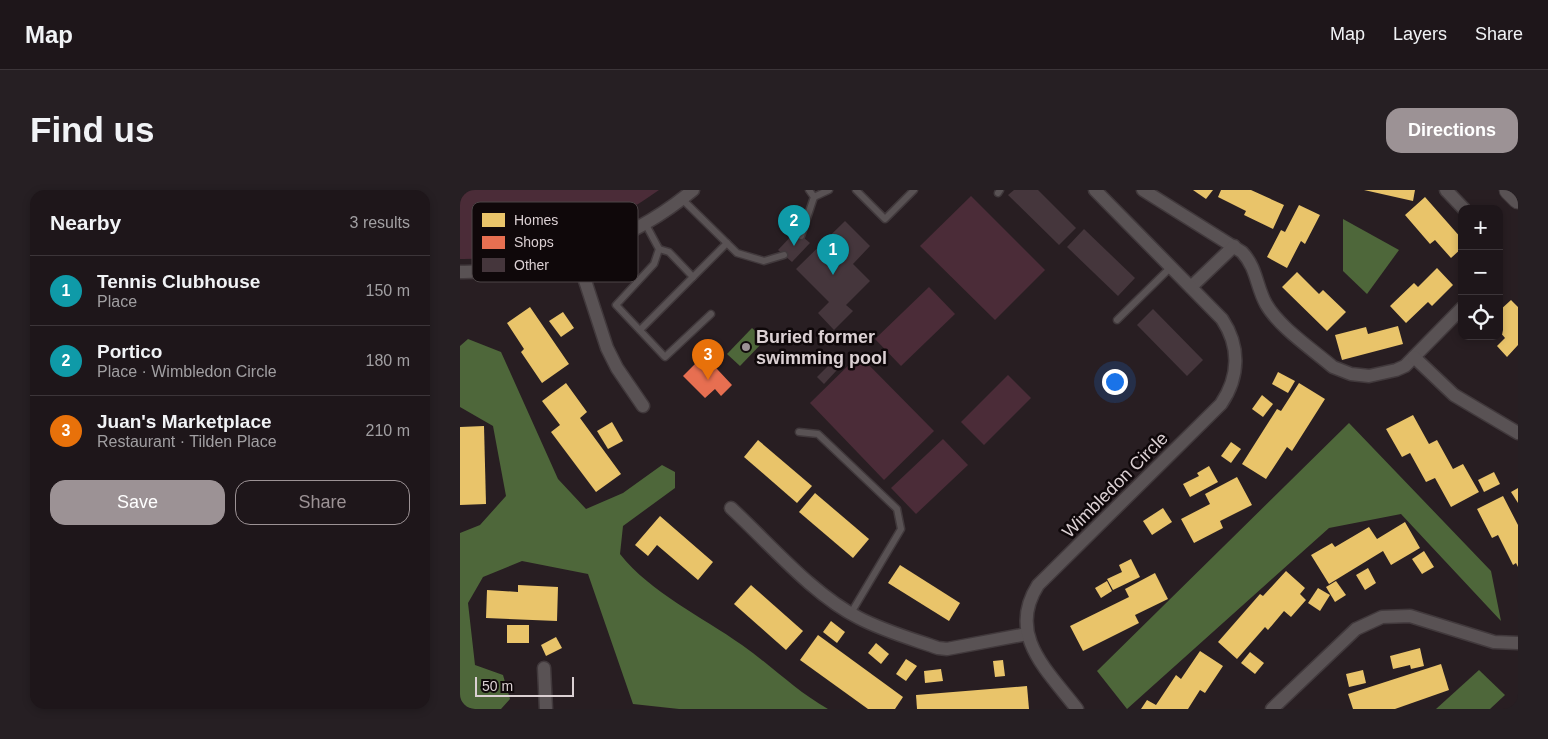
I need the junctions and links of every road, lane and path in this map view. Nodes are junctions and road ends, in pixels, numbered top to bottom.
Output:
1 (694, 190) edge
2 (809, 190) edge
3 (829, 190) edge
4 (856, 190) edge
5 (914, 190) edge
6 (1095, 190) edge
7 (1143, 190) edge
8 (1446, 190) edge
9 (1510, 190) edge
10 (814, 198) junction
11 (682, 199) junction
12 (1518, 199) edge
13 (1460, 205) edge
14 (645, 223) junction
15 (638, 227) edge
16 (801, 236) dead end
17 (727, 243) junction
18 (1234, 246) junction
19 (659, 248) junction
20 (784, 255) dead end
21 (1171, 267) junction
22 (693, 277) junction
23 (638, 281) edge
24 (585, 282) edge
25 (637, 282) edge
26 (1191, 287) junction
27 (1458, 312) edge
28 (711, 314) dead end
29 (1117, 320) dead end
30 (640, 330) junction
31 (1414, 357) junction
32 (643, 406) dead end
33 (800, 432) dead end
34 (1518, 433) edge
35 (731, 508) dead end
36 (851, 613) junction
37 (1026, 634) junction
38 (1518, 643) edge
39 (544, 668) dead end
40 (546, 709) edge
41 (1077, 709) edge
42 (1272, 709) edge

1 - 11 street
2 - 10 lane
3 - 10 lane
4 - 5 lane
6 - 21 street, Wimbledon Circle
7 - 18 street
8 - 13 street
9 - 12 main road
10 - 16 lane
11 - 14 street
11 - 17 lane
14 - 15 street
14 - 19 lane
17 - 20 lane
17 - 22 lane
18 - 26 street
18 - 31 street
19 - 22 lane
19 - 23 lane
21 - 26 street, Wimbledon Circle
21 - 29 lane
22 - 30 lane
24 - 32 street
25 - 30 lane
26 - 37 street, Wimbledon Circle
27 - 31 street
28 - 30 lane
31 - 34 street
33 - 36 lane
35 - 36 street
36 - 37 street
37 - 41 street, Wimbledon Circle
38 - 42 street
39 - 40 street

